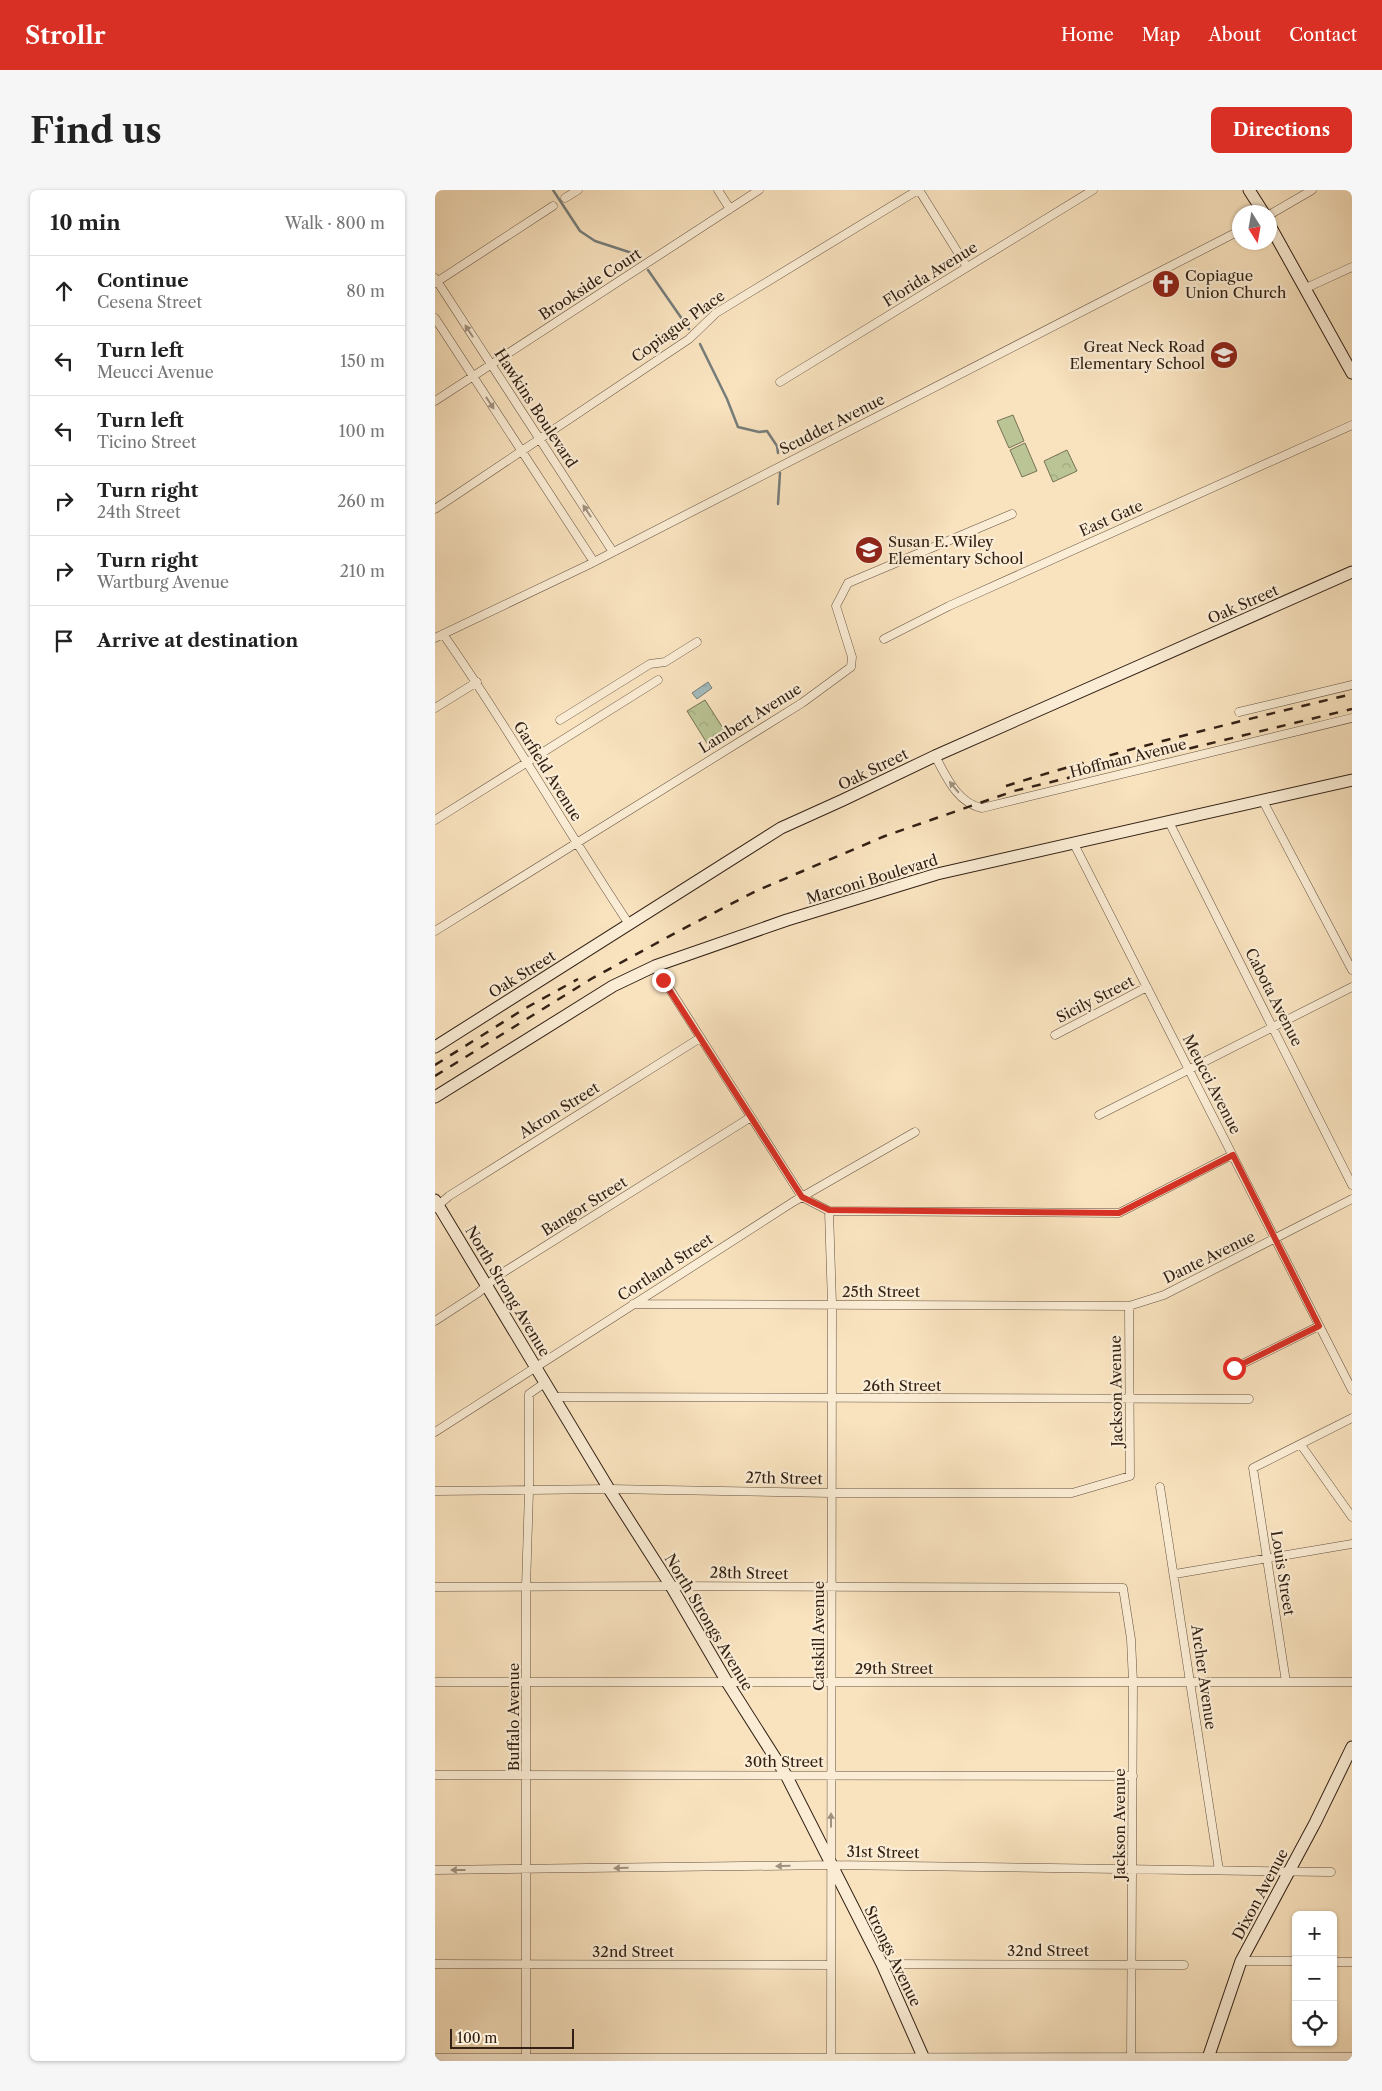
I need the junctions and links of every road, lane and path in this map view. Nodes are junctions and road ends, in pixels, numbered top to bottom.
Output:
1 (578, 190) edge
2 (718, 190) edge
3 (759, 190) edge
4 (918, 190) edge
5 (1093, 190) edge
6 (1249, 190) edge
7 (1312, 190) edge
8 (565, 198) dead end
9 (1259, 205) edge
10 (553, 206) dead end
11 (730, 209) junction
12 (1277, 210) edge
13 (1232, 235) edge
14 (1277, 238) edge
15 (967, 267) junction
16 (1352, 267) edge
17 (436, 281) edge
18 (1306, 288) junction
19 (435, 318) edge
20 (491, 364) junction
21 (1352, 371) edge
22 (473, 376) junction
23 (781, 382) dead end
24 (435, 401) edge
25 (1352, 425) edge
26 (540, 438) junction
27 (521, 450) junction
28 (435, 509) edge
29 (1012, 514) dead end
30 (613, 552) junction
31 (594, 562) junction
32 (1352, 572) edge
33 (443, 634) junction
34 (435, 638) edge
35 (884, 639) dead end
36 (697, 642) dead end
37 (658, 680) dead end
38 (477, 682) junction
39 (1352, 685) edge
40 (435, 708) edge
41 (1239, 712) dead end
42 (1352, 718) edge
43 (560, 720) dead end
44 (935, 756) junction
45 (525, 762) junction
46 (1352, 780) edge
47 (1263, 800) junction
48 (435, 820) edge
49 (1169, 822) junction
50 (577, 842) junction
51 (1074, 844) junction
52 (629, 924) junction
53 (435, 931) edge
54 (655, 966) junction
55 (1352, 970) edge
56 (1147, 987) junction
57 (1352, 987) edge
58 (1274, 1028) junction
59 (1055, 1035) dead end
60 (700, 1038) junction
61 (435, 1048) edge
62 (1189, 1070) junction
63 (435, 1097) edge
64 (1099, 1116) dead end
65 (751, 1117) junction
66 (915, 1132) dead end
67 (1233, 1155) junction
68 (1352, 1185) edge
69 (802, 1197) junction
70 (1352, 1199) edge
71 (436, 1205) edge
72 (829, 1210) junction
73 (1275, 1239) junction
74 (487, 1284) junction
75 (633, 1304) junction
76 (832, 1304) junction
77 (1129, 1306) junction
78 (435, 1321) edge
79 (1319, 1326) junction
80 (537, 1367) junction
81 (1234, 1368) dead end
82 (546, 1382) junction
83 (1352, 1390) edge
84 (555, 1397) junction
85 (831, 1398) junction
86 (1129, 1399) junction
87 (1249, 1399) dead end
88 (1352, 1418) edge
89 (435, 1432) edge
90 (1301, 1444) junction
91 (1131, 1476) joint
92 (1160, 1487) dead end
93 (609, 1489) junction
94 (435, 1491) edge
95 (529, 1491) junction
96 (831, 1493) junction
97 (1352, 1516) edge
98 (1352, 1544) edge
99 (1267, 1558) junction
100 (1175, 1574) junction
101 (671, 1586) junction
102 (435, 1587) edge
103 (527, 1587) junction
104 (831, 1588) junction
105 (1123, 1588) joint
106 (435, 1682) edge
107 (526, 1682) junction
108 (727, 1682) junction
109 (831, 1682) junction
110 (1133, 1682) junction
111 (1191, 1682) junction
112 (1286, 1682) junction
113 (1352, 1682) edge
114 (1352, 1747) edge
115 (786, 1775) junction
116 (831, 1775) junction
117 (435, 1776) edge
118 (527, 1776) junction
119 (1133, 1776) junction
120 (832, 1865) junction
121 (435, 1870) edge
122 (526, 1870) junction
123 (1132, 1870) junction
124 (1219, 1870) junction
125 (1289, 1871) junction
126 (1331, 1872) dead end
127 (1241, 1962) junction
128 (1292, 1962) edge
129 (1337, 1962) edge
130 (1352, 1962) edge
131 (435, 1964) edge
132 (527, 1964) junction
133 (882, 1964) junction
134 (1132, 1964) junction
135 (1184, 1964) dead end
136 (831, 1965) junction
137 (435, 2058) edge
138 (1352, 2058) edge
139 (526, 2060) edge
140 (831, 2060) edge
141 (925, 2060) edge
142 (1131, 2060) edge
143 (1207, 2060) edge

1 - 8 street
2 - 11 street
3 - 11 street, Brookside Court
4 - 15 street
4 - 26 street, Copiague Place
5 - 15 street, Florida Avenue
6 - 9 street
7 - 12 street
10 - 17 street
11 - 20 street, Brookside Court
13 - 30 street, Scudder Avenue
14 - 18 street
15 - 23 street, Florida Avenue
16 - 18 street
20 -> 17 street, Hawkins Boulevard
18 - 21 street
19 - 22 street
20 - 22 street, Brookside Court
20 - 26 street, Hawkins Boulevard
22 - 24 street, Brookside Court
22 -> 27 street
25 - 35 street, East Gate
26 - 27 street, Copiague Place
30 -> 26 street, Hawkins Boulevard
27 - 28 street, Copiague Place
27 - 31 street
29 - 50 street, Lambert Avenue
30 - 31 street, Scudder Avenue
31 - 33 street, Scudder Avenue
32 - 44 street, Oak Street
33 - 34 street, Scudder Avenue
33 - 38 street, Garfield Avenue
36 - 43 street
37 - 45 street
38 - 40 street
38 - 45 street, Garfield Avenue
39 - 41 street
42 -> 44 street, Hoffman Avenue
44 - 52 street, Oak Street
45 - 48 street
45 - 50 street, Garfield Avenue
46 - 47 street, Marconi Boulevard
47 - 49 street, Marconi Boulevard
47 - 55 street
49 - 51 street, Marconi Boulevard
49 - 58 street, Cabota Avenue
50 - 52 street, Garfield Avenue
50 - 53 street, Lambert Avenue
51 - 54 street, Marconi Boulevard
51 - 56 street, Meucci Avenue
52 - 61 street, Oak Street
54 - 60 street
54 - 63 street, Marconi Boulevard
56 - 59 street, Sicily Street
56 - 62 street, Meucci Avenue
57 - 58 street
58 - 62 street
58 - 68 street, Cabota Avenue
60 - 65 street
60 - 71 street, Akron Street
62 - 64 street
62 - 67 street, Meucci Avenue
65 - 69 street
65 - 74 street, Bangor Street
66 - 69 street, Cortland Street
67 - 72 street
67 - 73 street, Meucci Avenue
69 - 72 street
69 - 75 street, Cortland Street
70 - 73 street, Dante Avenue
71 - 74 street, North Strong Avenue
72 - 76 street, Catskill Avenue
73 - 77 street, Dante Avenue
73 - 79 street, Meucci Avenue
74 - 78 street, Bangor Street
74 - 80 street, North Strong Avenue
75 - 76 street, 25th Street
75 - 80 street, Cortland Street
76 - 77 street, 25th Street
76 - 85 street, Catskill Avenue
77 - 86 street, Jackson Avenue
79 - 81 street
79 - 83 street, Meucci Avenue
80 - 82 street, North Strong Avenue
80 - 89 street, Cortland Street
82 - 84 street, North Strong Avenue
82 - 95 street, Buffalo Avenue
84 - 85 street, 26th Street
84 - 93 street, North Strongs Avenue
85 - 86 street, 26th Street
85 - 96 street, Catskill Avenue
86 - 87 street, 26th Street
86 - 91 street, Jackson Avenue
88 - 90 street
90 - 97 street
90 - 99 street, Louis Street
91 - 96 street, 27th Street
92 - 100 street, Archer Avenue
93 - 95 street, 27th Street
93 - 96 street, 27th Street
93 - 101 street, North Strongs Avenue
94 - 95 street, 27th Street
95 - 103 street, Buffalo Avenue
96 - 104 street, Catskill Avenue
98 - 99 street
99 - 100 street
99 - 112 street, Louis Street
100 - 111 street, Archer Avenue
101 - 103 street, 28th Street
101 - 104 street, 28th Street
101 - 108 street, North Strongs Avenue
102 - 103 street, 28th Street
103 - 107 street, Buffalo Avenue
104 - 105 street, 28th Street
104 - 109 street, Catskill Avenue
105 - 110 street, Jackson Avenue
106 - 107 street, 29th Street
107 - 108 street, 29th Street
107 - 118 street, Buffalo Avenue
108 - 109 street, 29th Street
108 - 115 street, North Strongs Avenue
109 - 110 street, 29th Street
109 - 116 street, Catskill Avenue
110 - 111 street, 29th Street
110 - 119 street, Jackson Avenue
111 - 112 street, 29th Street
111 - 124 street, Archer Avenue
112 - 113 street, 29th Street
114 - 125 street, Dixon Avenue
115 - 116 street, 30th Street
115 - 118 street, 30th Street
115 - 120 street, North Strongs Avenue
116 - 119 street, 30th Street
120 -> 116 street, Catskill Avenue
117 - 118 street, 30th Street
118 - 122 street, Buffalo Avenue
119 - 123 street, Jackson Avenue
120 -> 122 street, 31st Street
120 - 123 street, 31st Street
120 - 133 street, Strongs Avenue
120 - 136 street, Catskill Avenue
122 -> 121 street, 31st Street
122 - 132 street, Buffalo Avenue
123 - 124 street, 31st Street
123 - 134 street, Jackson Avenue
124 - 125 street, 31st Street
125 - 126 street, 31st Street
125 - 127 street, Dixon Avenue
127 - 128 street
127 - 143 street, Dixon Avenue
129 - 130 street
131 - 132 street, 32nd Street
132 - 136 street, 32nd Street
132 - 139 street, Buffalo Avenue
133 - 134 street, 32nd Street
133 - 141 street, Strongs Avenue
134 - 135 street, 32nd Street
134 - 142 street, Jackson Avenue
136 - 140 street, Catskill Avenue
137 - 139 street
138 - 143 street
139 - 140 street
140 - 141 street
141 - 142 street
142 - 143 street

